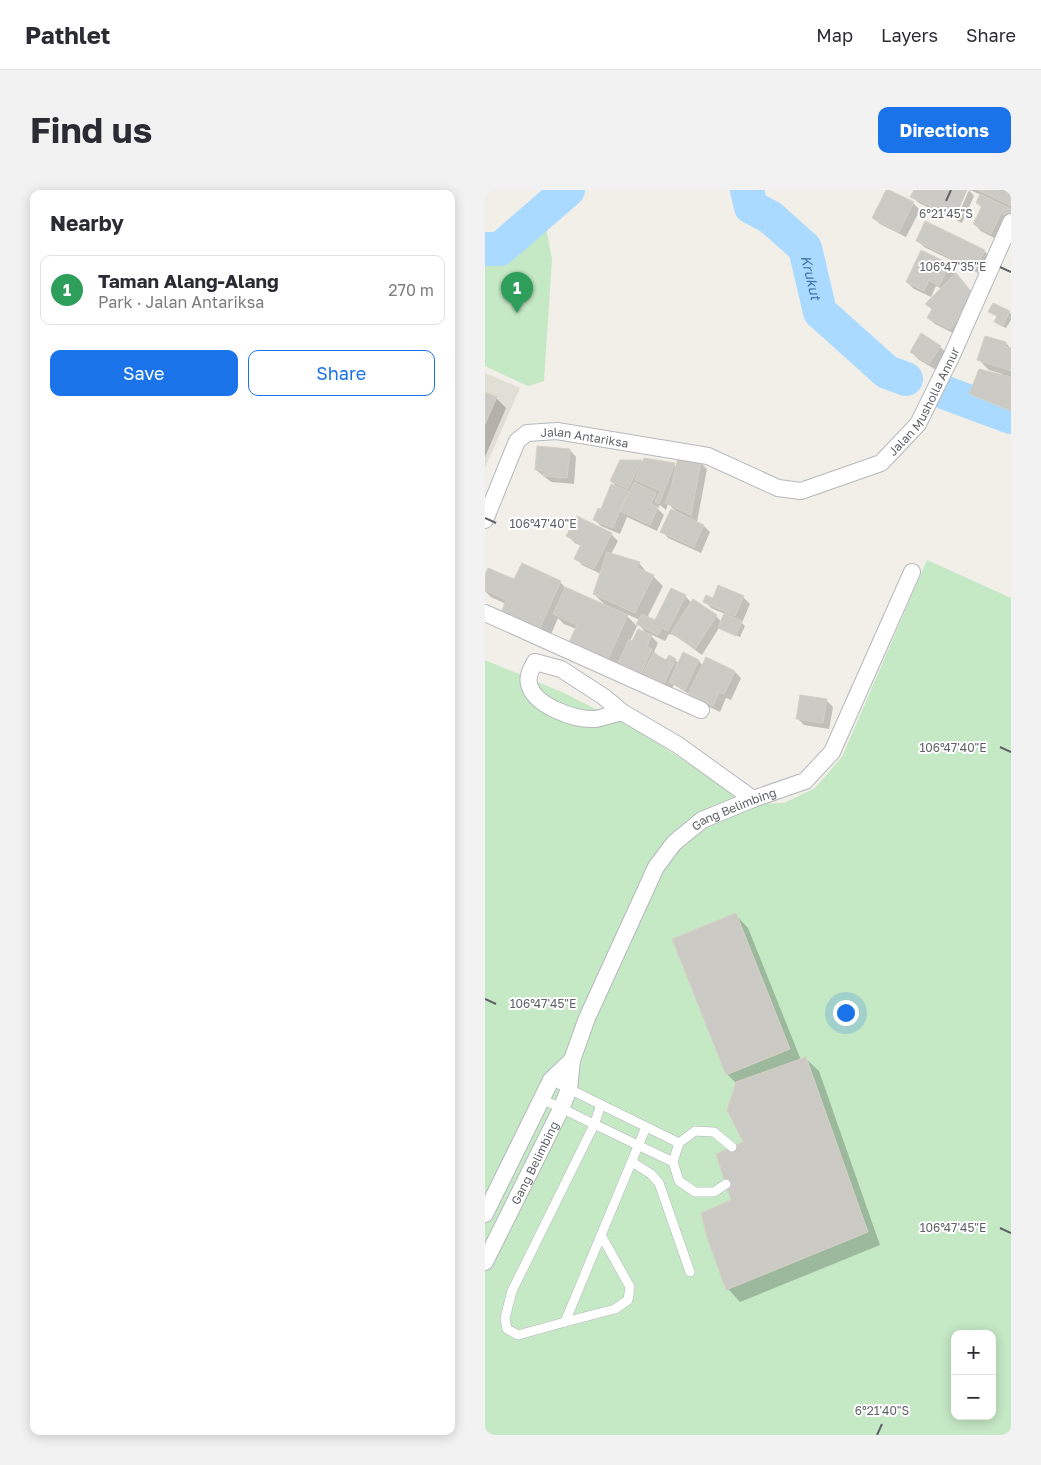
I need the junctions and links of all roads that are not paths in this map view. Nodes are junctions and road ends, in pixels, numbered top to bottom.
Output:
1 (1011, 222) edge
2 (708, 456) joint
3 (485, 520) edge
4 (912, 572) dead end
5 (485, 613) edge
6 (701, 710) dead end
7 (621, 712) junction
8 (753, 799) junction
9 (572, 1060) junction
10 (551, 1080) junction
11 (569, 1089) junction
12 (542, 1099) junction
13 (601, 1105) junction
14 (561, 1109) junction
15 (594, 1125) junction
16 (646, 1127) junction
17 (679, 1143) junction
18 (638, 1147) junction
19 (732, 1147) dead end
20 (632, 1162) junction
21 (673, 1162) junction
22 (726, 1184) dead end
23 (485, 1214) edge
24 (601, 1235) junction
25 (485, 1262) edge
26 (691, 1272) dead end
27 (565, 1322) junction

1 - 2 street, Jalan Musholla Annur
2 - 3 street, Jalan Antariksa
4 - 8 street, Gang Belimbing
5 - 6 street
7 - 7 street
7 - 8 street
8 - 9 street, Gang Belimbing
9 - 10 street, Gang Belimbing
9 - 11 street, Gang Belimbing
10 - 11 lane
10 - 12 street, Gang Belimbing
11 - 13 lane
11 - 14 street, Gang Belimbing
12 - 14 lane
12 - 23 street, Gang Belimbing
13 - 15 lane
13 - 16 lane
14 - 15 lane
14 - 25 street, Gang Belimbing
15 - 18 lane
15 - 27 lane
16 - 17 lane
16 - 18 lane
17 - 19 lane
17 - 21 lane
18 - 20 lane
18 - 21 lane
20 - 24 lane
20 - 26 lane
21 - 22 lane
24 - 27 lane
24 - 27 lane

